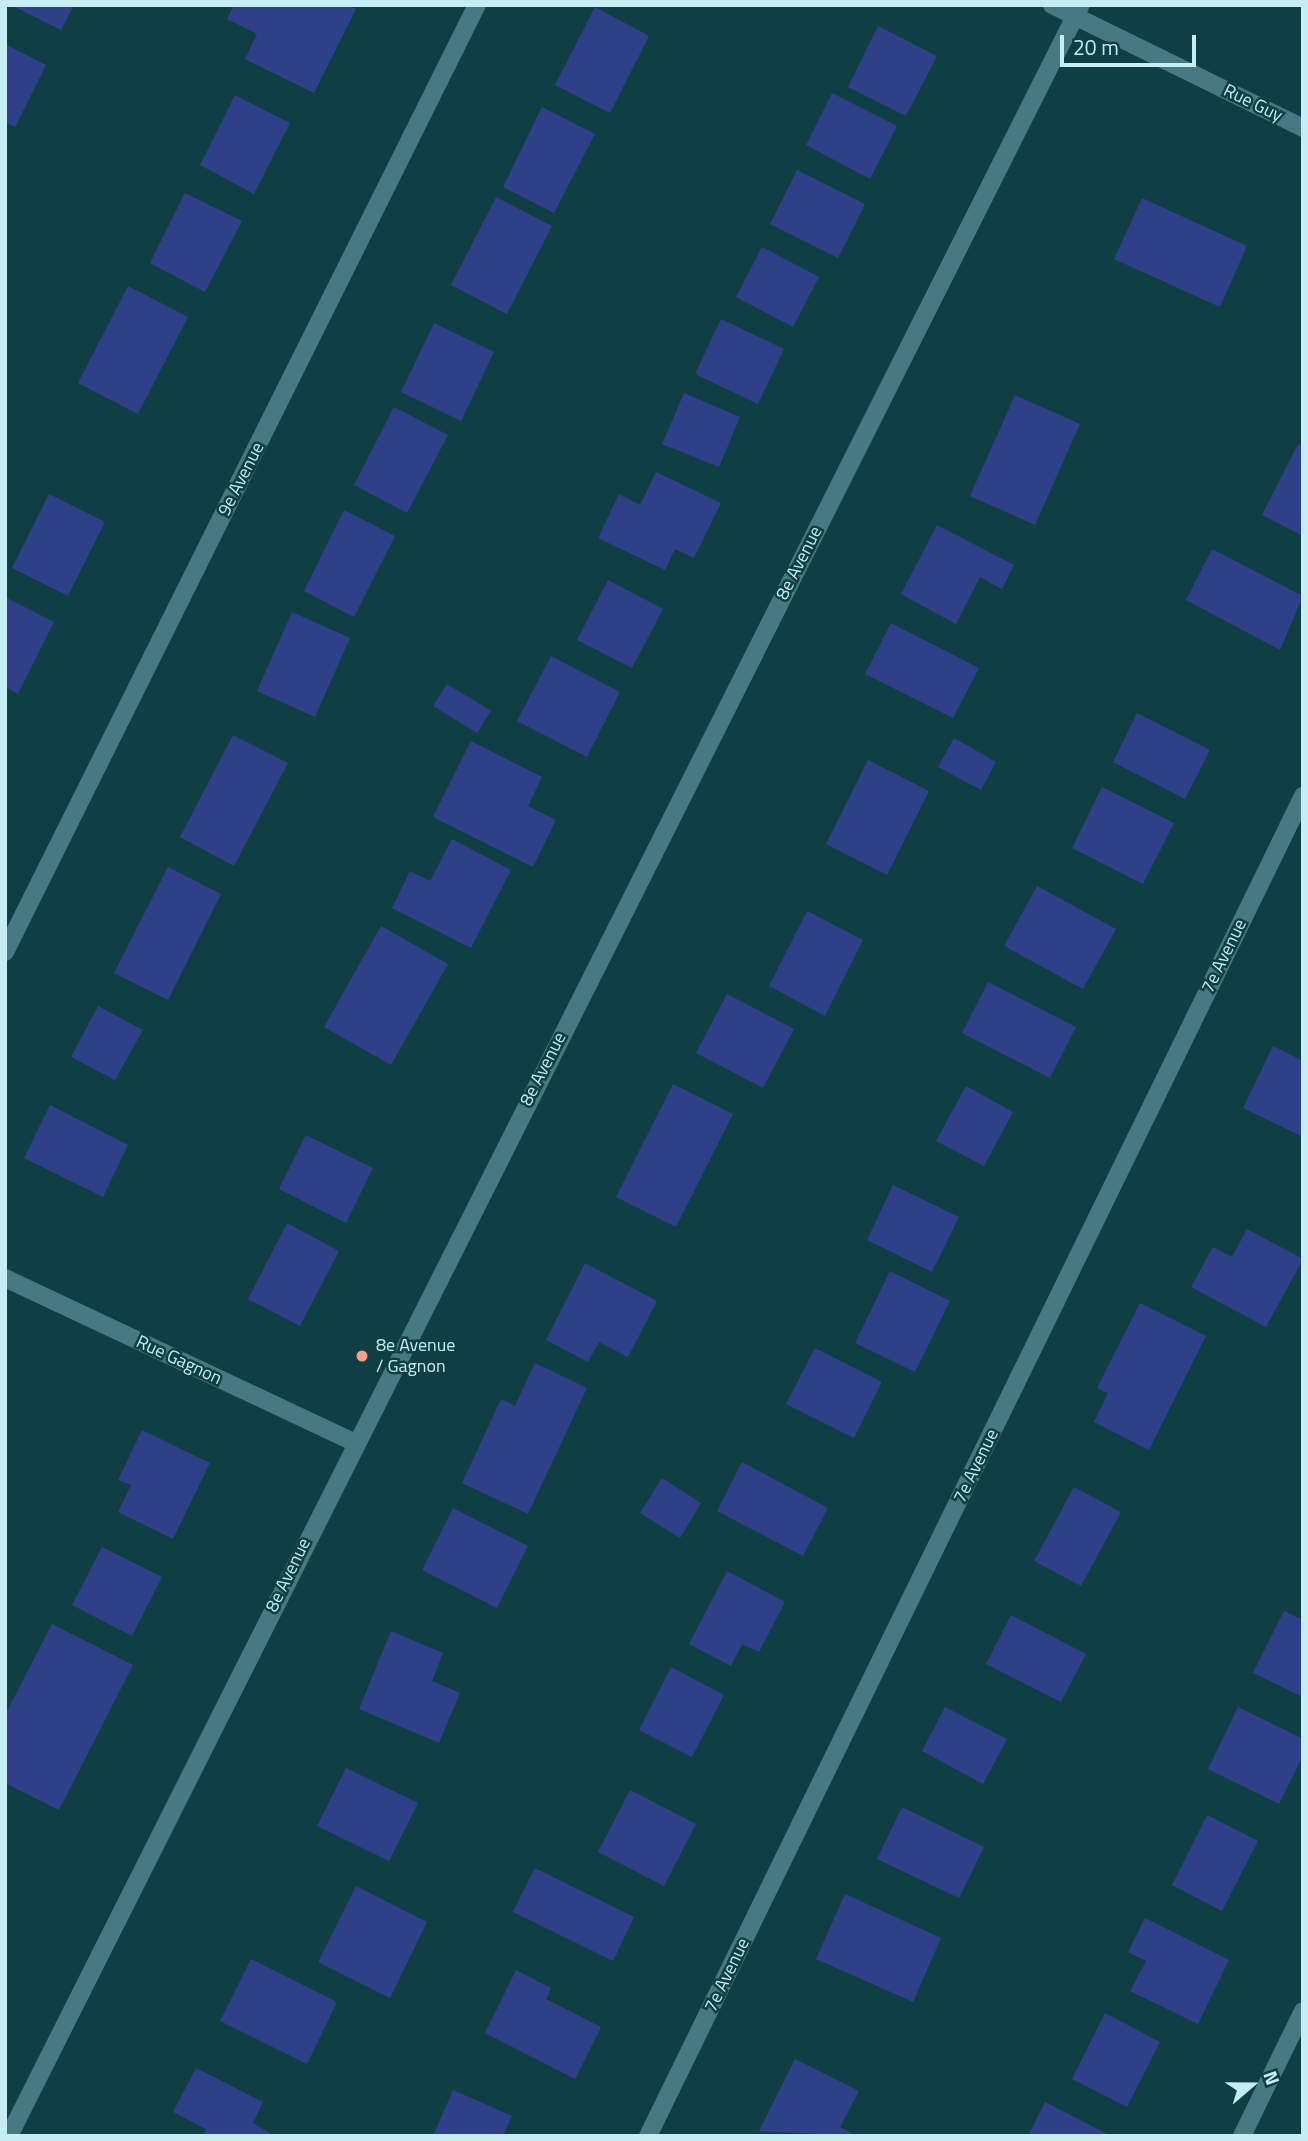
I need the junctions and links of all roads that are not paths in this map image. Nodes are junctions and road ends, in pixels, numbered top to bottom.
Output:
1 (477, 5) edge
2 (1052, 5) edge
3 (1079, 11) edge
4 (1303, 128) edge
5 (1303, 796) edge
6 (5, 952) edge
7 (5, 1278) edge
8 (354, 1442) junction
9 (1303, 2011) edge
10 (9, 2136) edge
11 (648, 2136) edge
12 (1242, 2136) edge

1 - 6 street, 9e Avenue
2 - 3 street, Rue Guy
3 - 4 street, Rue Guy
3 - 8 street, 8e Avenue
5 - 11 street, 7e Avenue
7 - 8 street, Rue Gagnon
8 - 10 street, 8e Avenue
9 - 12 street

